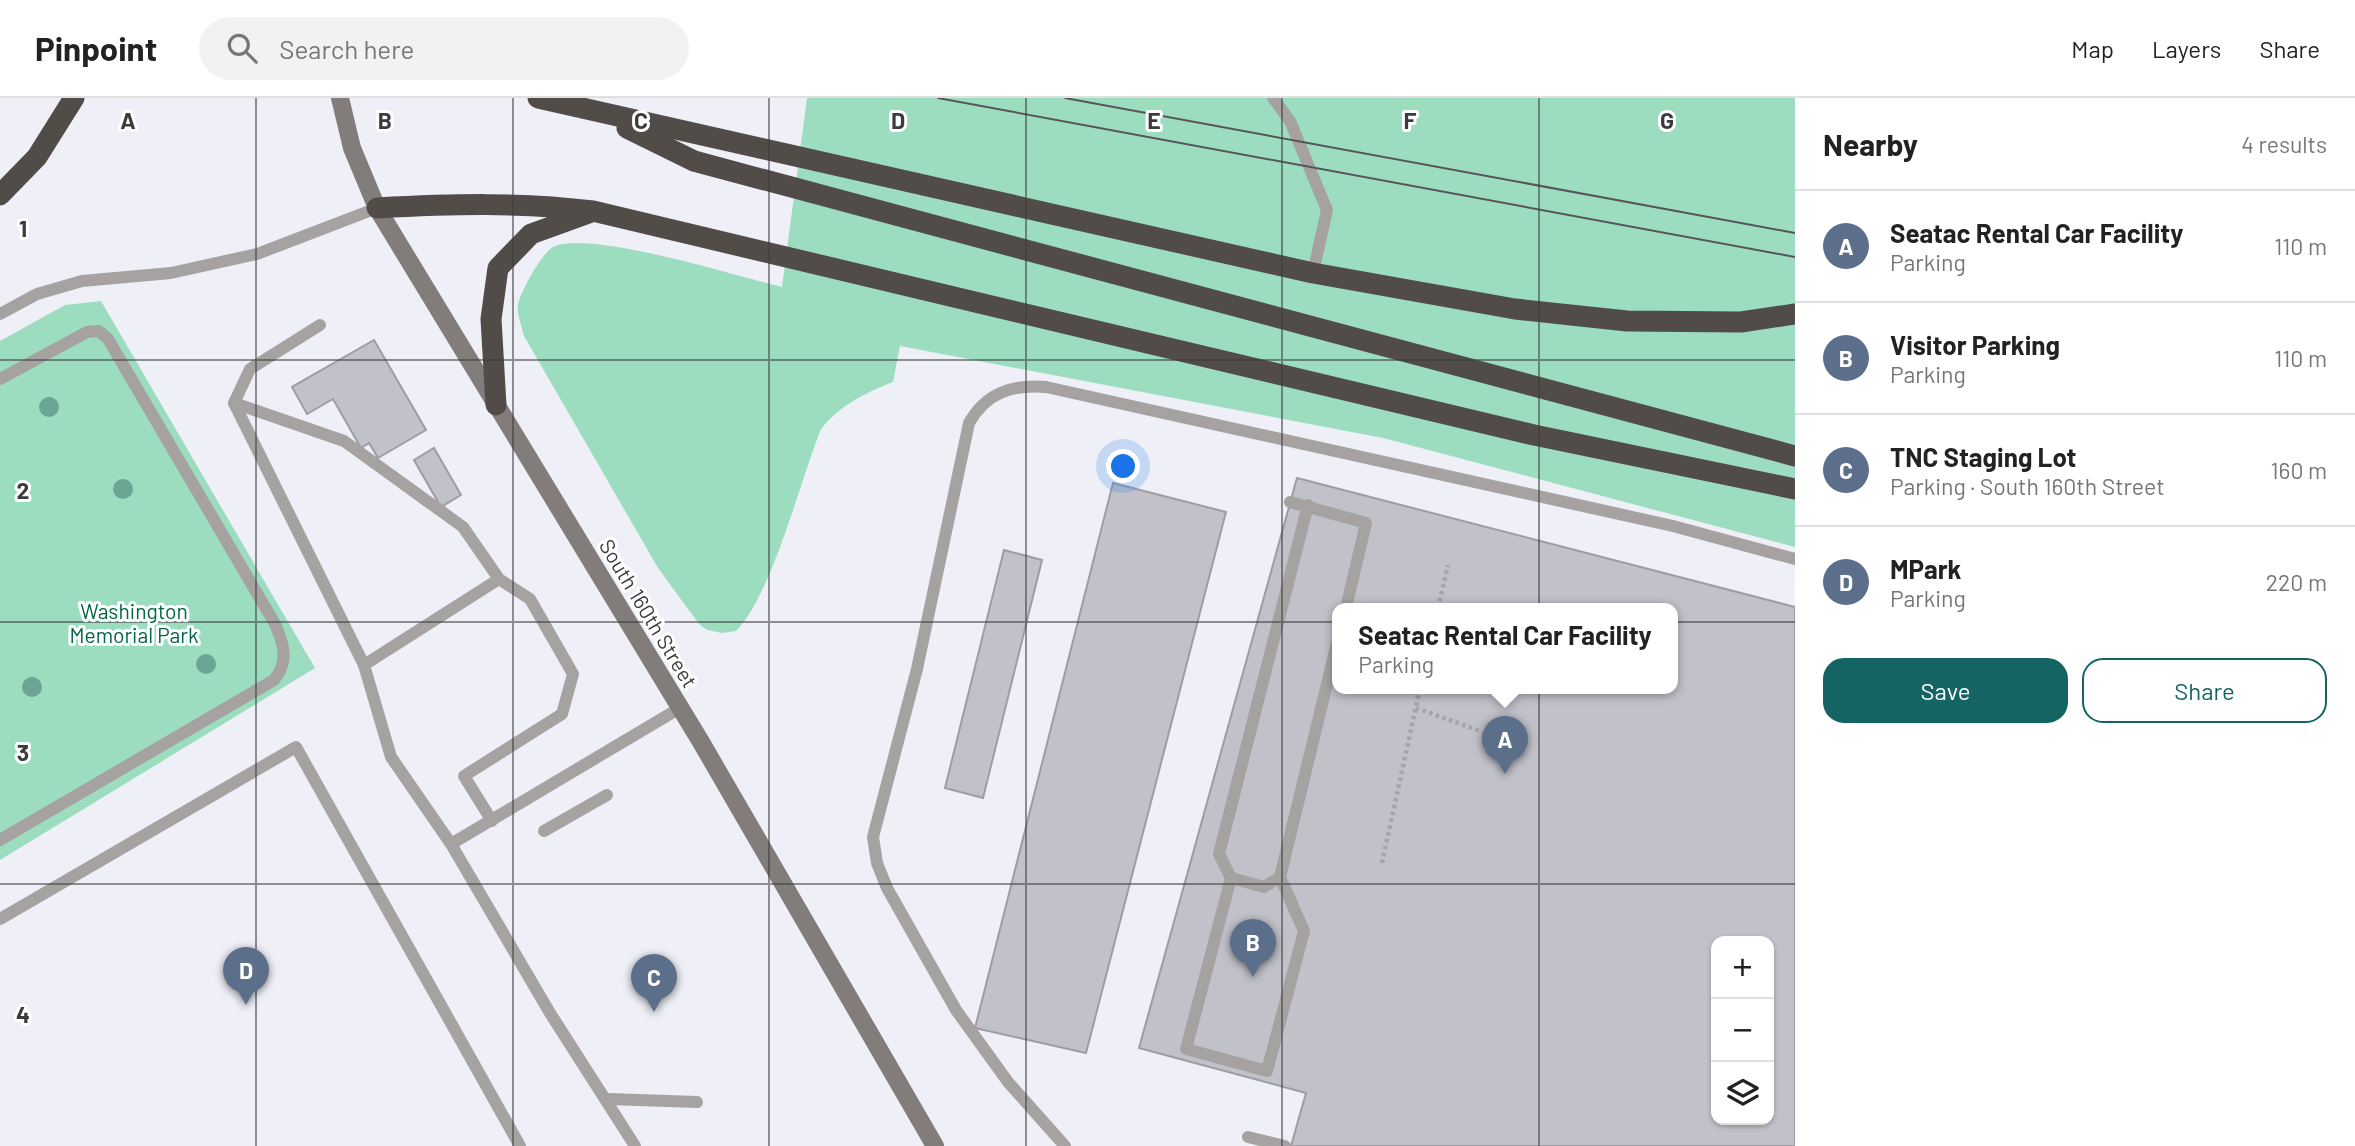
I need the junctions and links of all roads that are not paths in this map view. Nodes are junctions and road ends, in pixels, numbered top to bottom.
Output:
1 (74, 98) edge
2 (538, 98) edge
3 (1273, 98) edge
4 (340, 99) edge
5 (594, 112) junction
6 (0, 195) edge
7 (377, 208) junction
8 (593, 211) junction
9 (1313, 273) junction
10 (0, 314) edge
11 (1795, 314) edge
12 (320, 325) dead end
13 (0, 379) edge
14 (234, 403) junction
15 (496, 405) junction
16 (1795, 456) edge
17 (1795, 489) edge
18 (1290, 502) dead end
19 (1308, 505) junction
20 (1795, 559) edge
21 (499, 579) junction
22 (1347, 603) edge
23 (1332, 664) edge
24 (365, 665) junction
25 (680, 708) junction
26 (607, 795) dead end
27 (492, 821) junction
28 (544, 831) dead end
29 (0, 840) edge
30 (451, 844) junction
31 (1280, 877) junction
32 (1231, 878) junction
33 (0, 919) edge
34 (608, 1099) junction
35 (697, 1102) dead end
36 (1248, 1137) dead end
37 (520, 1146) edge
38 (635, 1146) edge
39 (935, 1146) edge
40 (1065, 1146) edge
41 (1285, 1146) edge

1 - 6 highway
2 - 5 highway
3 - 9 lane
4 - 7 main road, South 160th Street
5 - 9 highway
5 - 16 highway
7 - 8 highway
7 - 10 lane
7 - 15 main road, South 160th Street
8 - 15 highway
8 - 17 highway
9 - 11 highway
12 - 14 lane
13 - 29 lane
14 - 21 lane
14 - 24 lane
15 - 25 main road, South 160th Street
18 - 19 lane
19 - 22 lane
19 - 32 lane
20 - 40 lane
21 - 24 lane
21 - 27 lane
23 - 31 lane
24 - 30 lane
25 - 27 lane
25 - 39 main road, South 160th Street
26 - 28 lane
27 - 30 lane
30 - 34 lane
31 - 32 lane
31 - 32 lane
33 - 37 lane
34 - 35 lane
34 - 38 lane
36 - 41 lane

